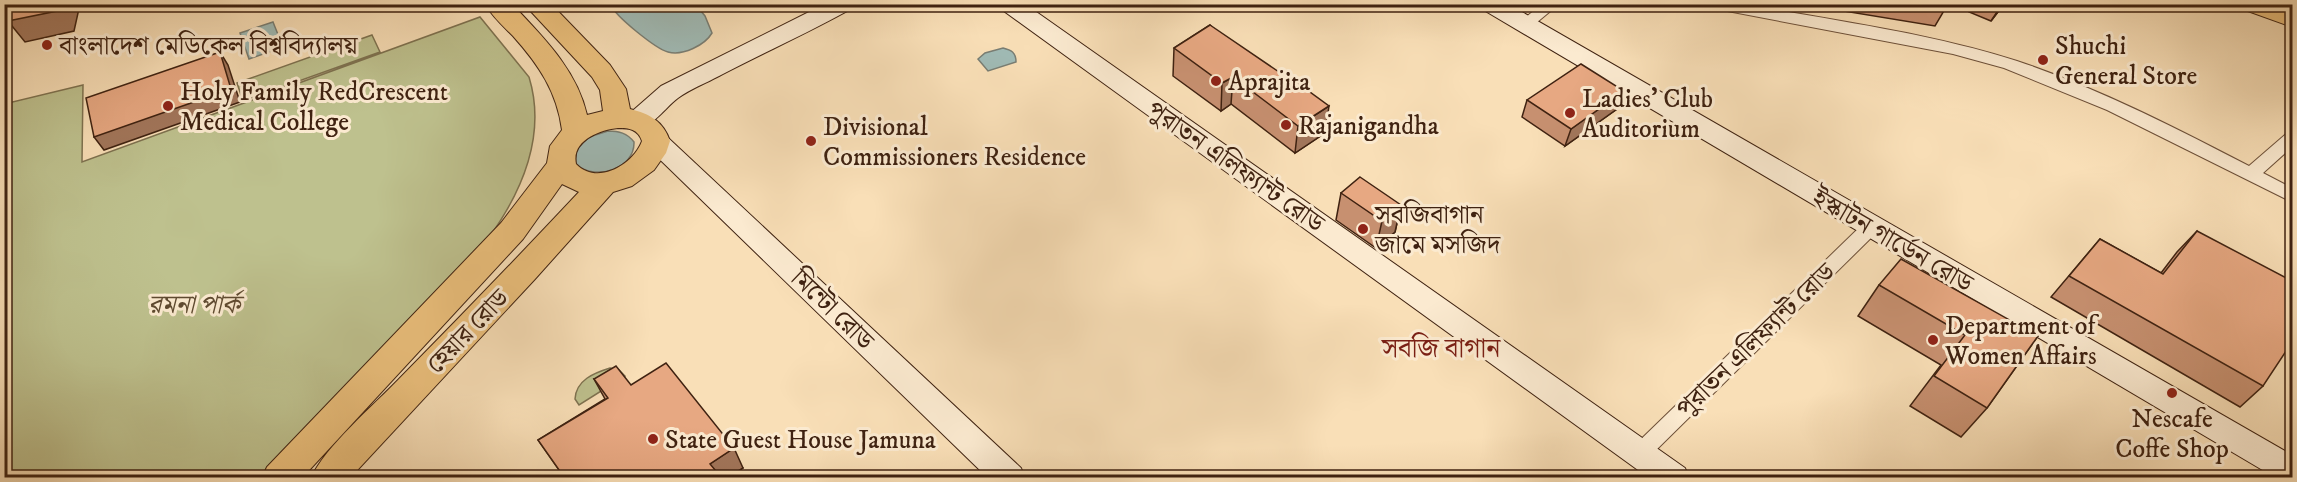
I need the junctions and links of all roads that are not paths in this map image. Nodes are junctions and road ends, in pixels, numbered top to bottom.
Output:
1 (497, 4) edge
2 (536, 4) edge
3 (843, 4) edge
4 (1009, 4) edge
5 (1490, 4) edge
6 (1552, 4) edge
7 (1717, 4) edge
8 (2254, 4) edge
9 (2274, 4) edge
10 (2292, 11) edge
11 (2292, 19) edge
12 (1526, 25) junction
13 (613, 89) junction
14 (663, 97) junction
15 (637, 126) junction
16 (576, 132) junction
17 (2292, 138) edge
18 (561, 164) junction
19 (641, 167) junction
20 (685, 167) junction
21 (2252, 174) junction
22 (604, 183) junction
23 (2292, 196) edge
24 (1870, 227) junction
25 (1640, 453) junction
26 (2292, 471) edge
27 (279, 477) edge
28 (328, 477) edge
29 (1010, 477) edge
30 (1674, 477) edge

1 - 16 main road
2 - 13 main road
3 - 14 main road
4 - 25 main road, পুরাতন এলিফ্যান্ট রোড
5 - 12 main road, ইস্কাটন গার্ডেন রোড
6 - 12 street
7 - 21 street
8 - 11 main road
9 - 10 main road
12 - 24 main road, ইস্কাটন গার্ডেন রোড
13 - 14 main road
13 - 15 main road
14 - 15 main road
15 - 16 main road
15 - 19 main road
15 - 20 main road, মিন্টো রোড
16 - 18 main road
17 - 21 street
18 - 22 main road
18 - 27 main road
19 - 20 main road
19 - 22 main road
20 - 29 main road, মিন্টো রোড
21 - 23 street
22 - 28 main road, হেয়ার রোড
24 - 25 street, পুরাতন এলিফ্যান্ট রোড
24 - 26 main road, ইস্কাটন গার্ডেন রোড
25 - 30 main road, পুরাতন এলিফ্যান্ট রোড

